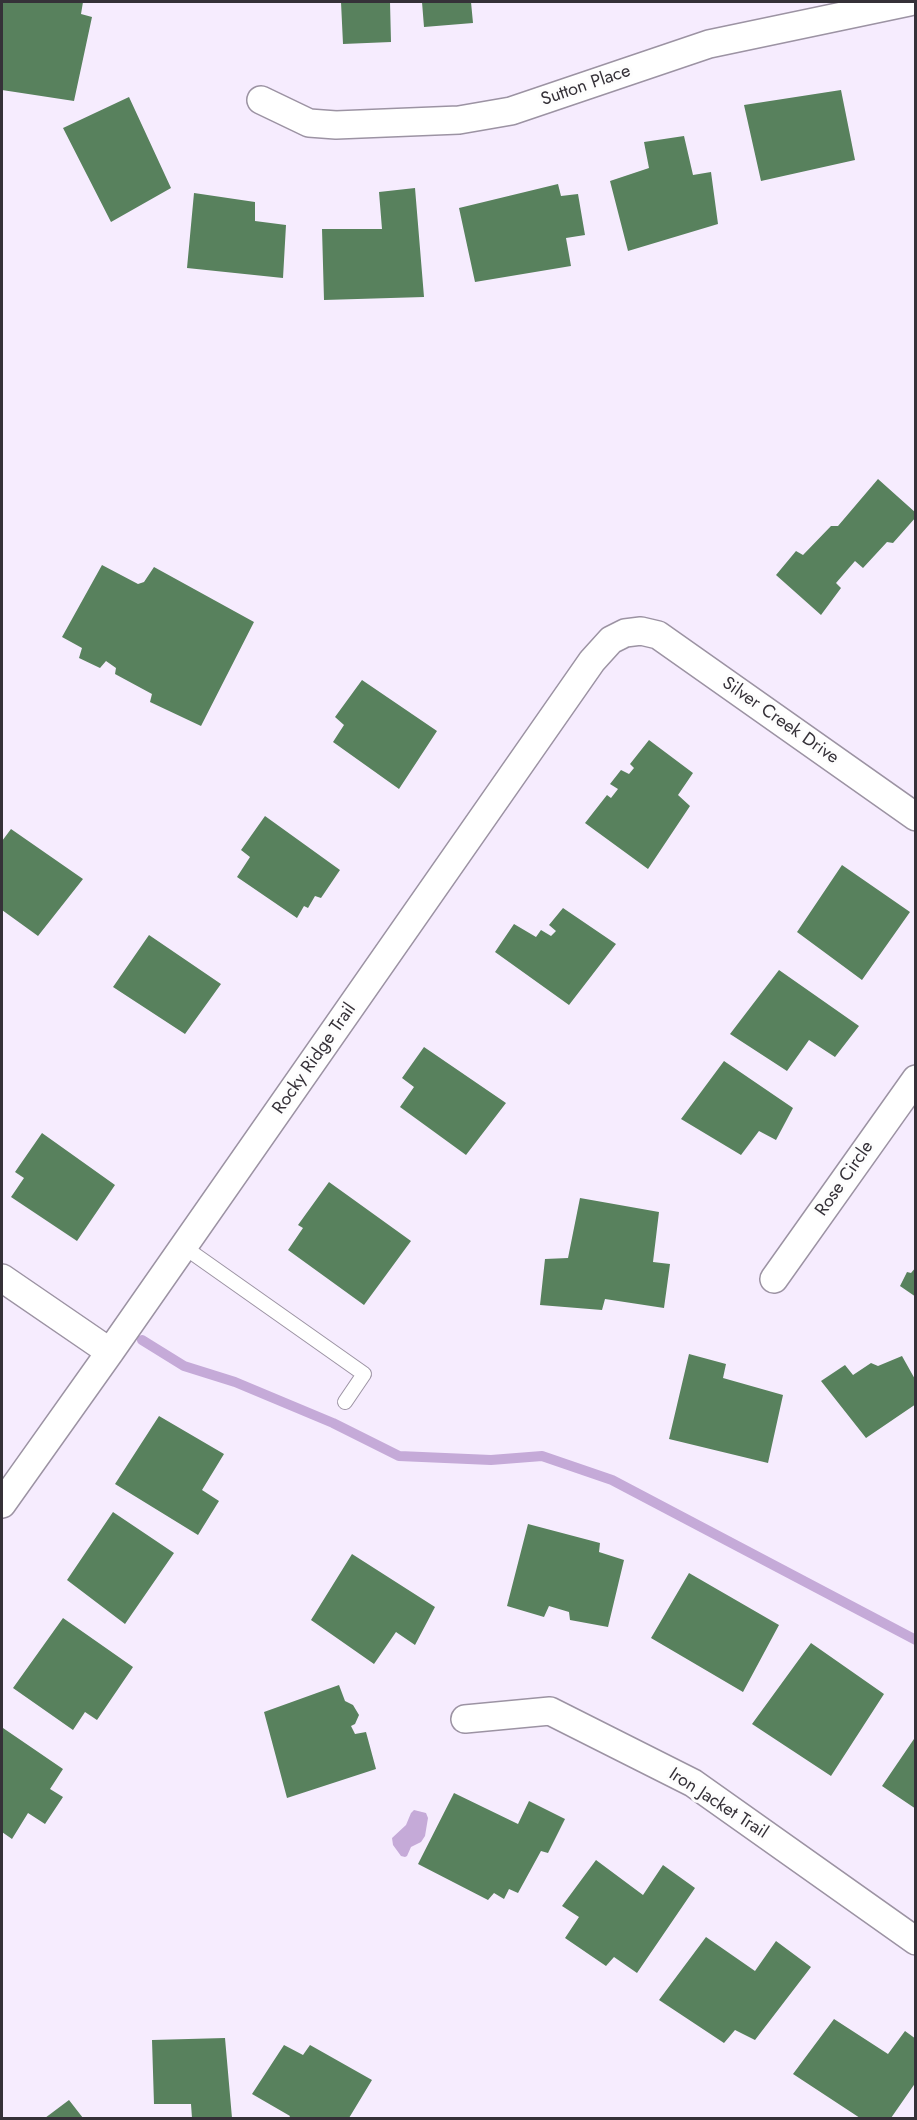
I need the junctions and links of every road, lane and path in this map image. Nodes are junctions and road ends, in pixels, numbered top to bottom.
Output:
1 (909, 2) edge
2 (261, 100) dead end
3 (641, 631) joint
4 (915, 817) edge
5 (915, 1079) edge
6 (184, 1247) junction
7 (2, 1278) edge
8 (774, 1280) dead end
9 (110, 1352) junction
10 (345, 1402) dead end
11 (2, 1504) edge
12 (465, 1719) dead end
13 (915, 1941) edge

1 - 2 street, Sutton Place
3 - 4 street, Silver Creek Drive
3 - 6 street, Rocky Ridge Trail
5 - 8 street, Rose Circle
6 - 9 street, Rocky Ridge Trail
6 - 10 lane
7 - 9 street
9 - 11 street, Rocky Ridge Trail
12 - 13 street, Iron Jacket Trail

